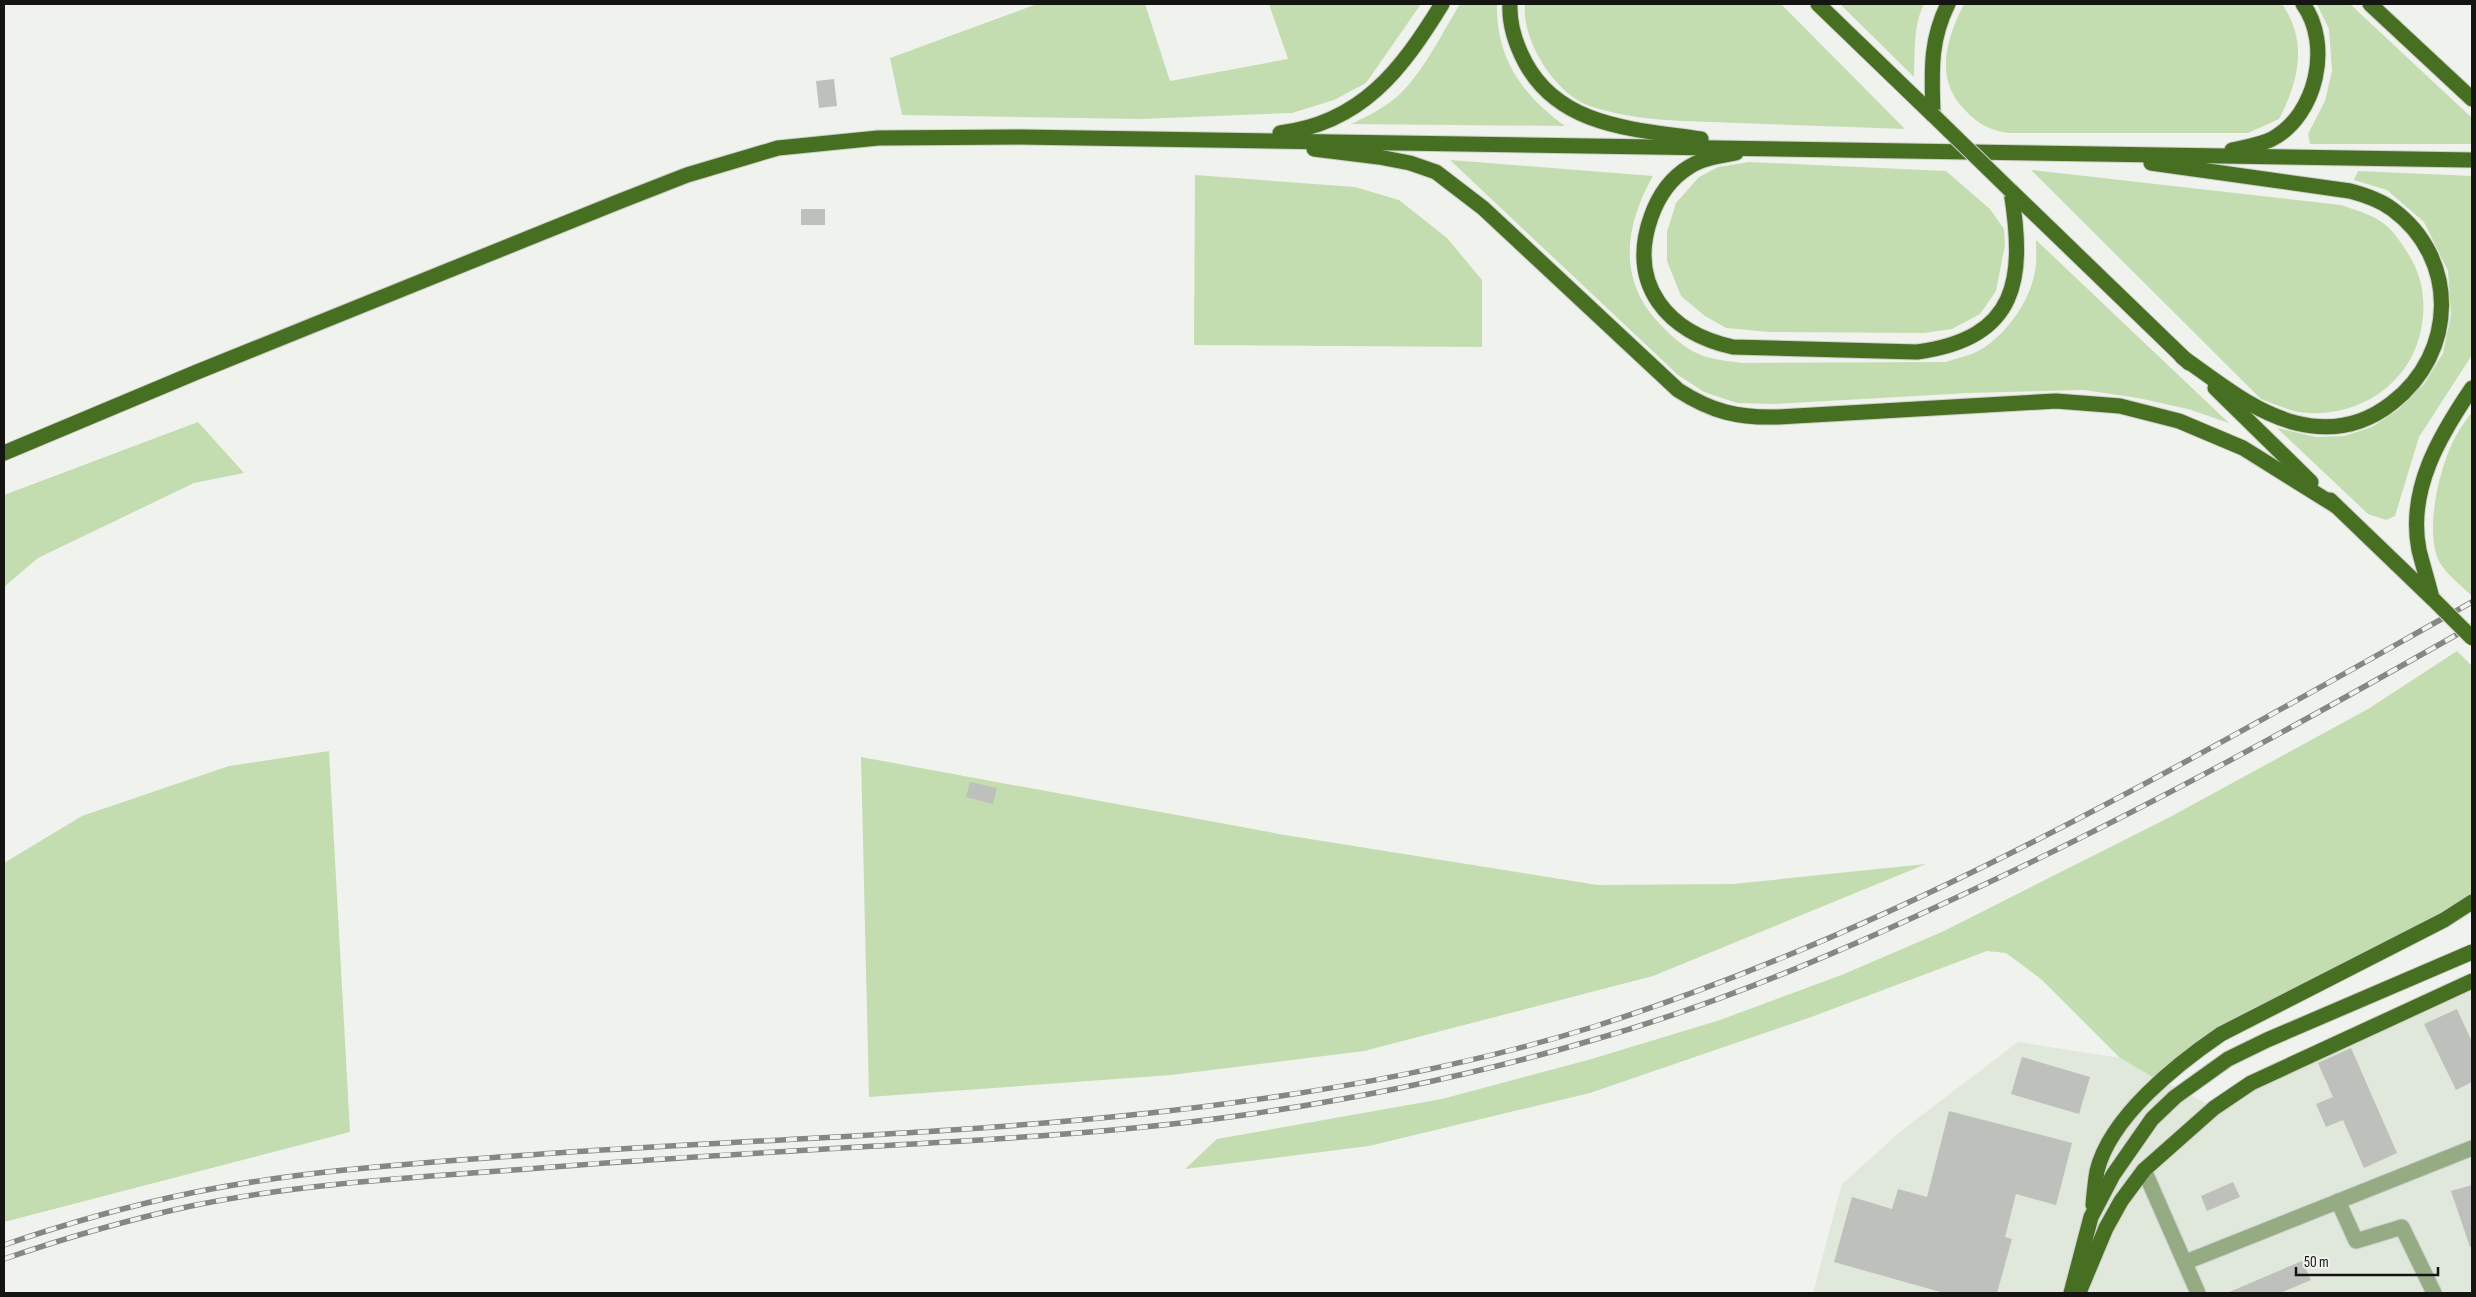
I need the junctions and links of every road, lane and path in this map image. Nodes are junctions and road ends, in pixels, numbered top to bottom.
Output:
1 (1442, 4) edge
2 (1510, 4) edge
3 (1818, 4) edge
4 (1948, 4) edge
5 (2303, 4) edge
6 (2370, 4) edge
7 (2472, 99) edge
8 (1933, 115) junction
9 (1233, 139) junction
10 (1760, 148) junction
11 (2088, 154) junction
12 (2190, 155) junction
13 (2472, 160) edge
14 (2011, 191) junction
15 (2182, 357) junction
16 (2472, 388) edge
17 (4, 453) edge
18 (2336, 506) junction
19 (2433, 600) junction
20 (2472, 638) edge
21 (2472, 902) edge
22 (2472, 952) edge
23 (2472, 981) edge
24 (2472, 1148) edge
25 (2144, 1170) junction
26 (2338, 1201) junction
27 (2091, 1217) junction
28 (2186, 1262) junction
29 (2071, 1293) edge
30 (2078, 1293) edge
31 (2198, 1293) edge
32 (2434, 1293) edge

1 - 9 main road
2 - 10 main road
3 - 8 main road
4 - 8 main road
5 - 12 main road
6 - 7 main road
8 - 14 main road, bridge
9 - 10 main road
9 - 17 main road
9 - 18 main road
10 - 11 main road
10 - 14 main road
11 - 12 main road
11 - 15 main road
12 - 13 main road
14 - 15 main road
15 - 18 main road
16 - 19 main road
18 - 19 main road
19 - 20 main road, bridge
21 - 27 main road
22 - 27 main road
23 - 25 main road
24 - 26 lane
25 - 28 lane
25 - 30 main road
26 - 28 lane
26 - 32 lane
27 - 29 main road
28 - 31 lane

